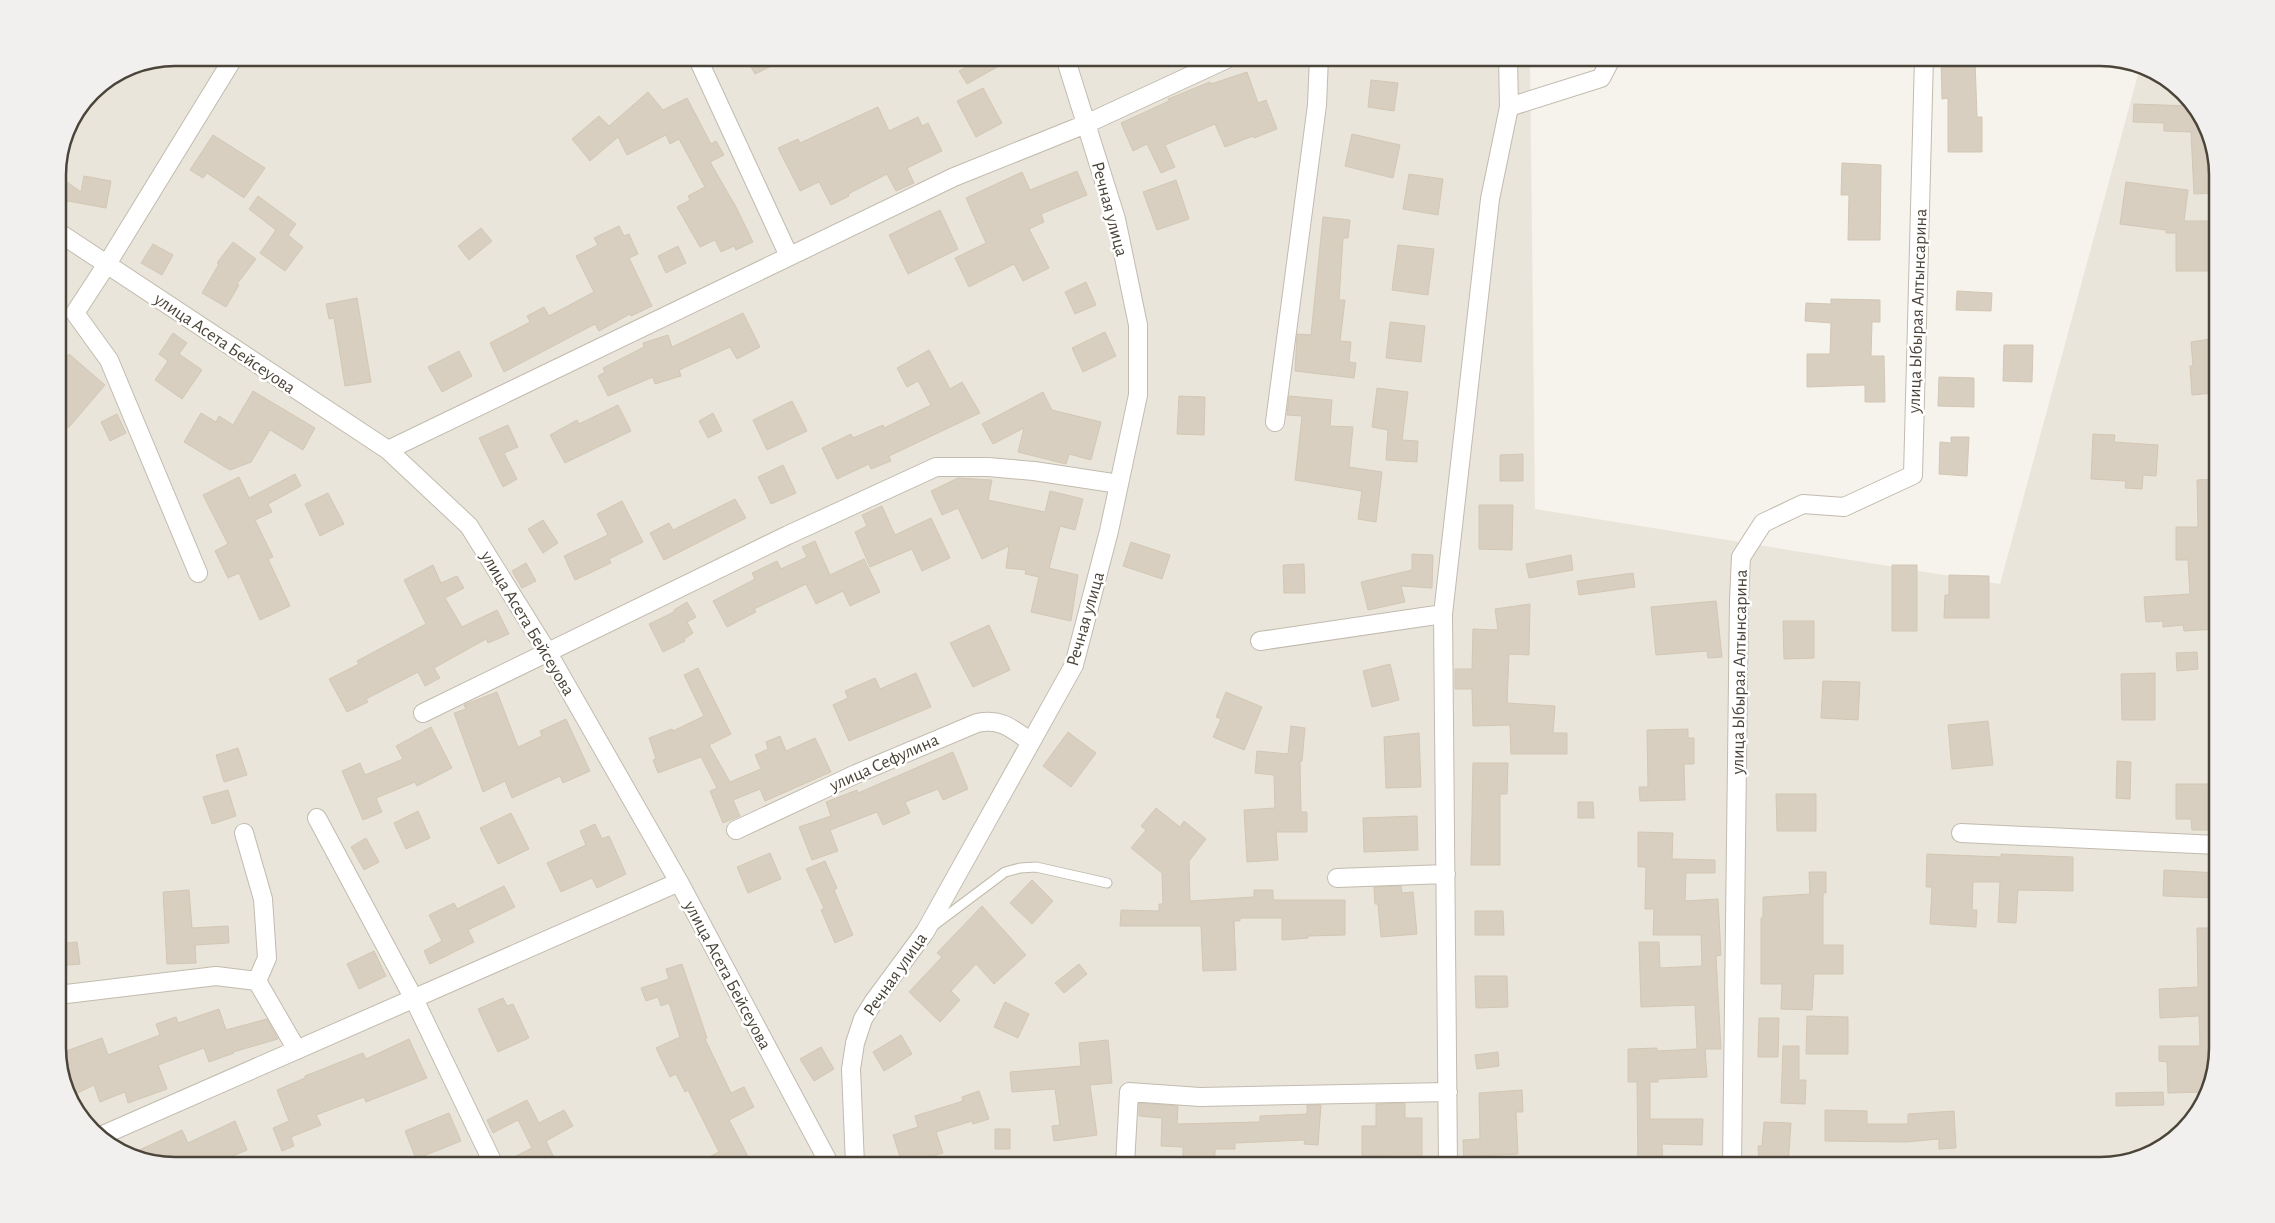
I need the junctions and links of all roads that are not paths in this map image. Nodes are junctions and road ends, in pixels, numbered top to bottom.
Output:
1 (229, 66) edge
2 (701, 66) edge
3 (1068, 66) edge
4 (1213, 66) edge
5 (1319, 66) edge
6 (1508, 66) edge
7 (1608, 66) edge
8 (1924, 66) edge
9 (1509, 108) junction
10 (1086, 124) junction
11 (66, 237) edge
12 (789, 256) junction
13 (107, 264) junction
14 (1275, 422) dead end
15 (388, 450) junction
16 (1119, 484) junction
17 (198, 573) dead end
18 (1443, 614) junction
19 (1260, 642) dead end
20 (548, 653) junction
21 (422, 714) dead end
22 (1032, 742) junction
23 (317, 818) dead end
24 (736, 830) dead end
25 (244, 833) dead end
26 (1961, 833) dead end
27 (2209, 845) edge
28 (1446, 874) junction
29 (1337, 878) dead end
30 (678, 882) junction
31 (1107, 883) dead end
32 (925, 932) junction
33 (257, 981) junction
34 (66, 994) edge
35 (414, 999) junction
36 (297, 1050) junction
37 (1448, 1092) junction
38 (108, 1133) edge
39 (490, 1157) edge
40 (825, 1157) edge
41 (855, 1157) edge
42 (1126, 1157) edge
43 (1448, 1157) edge
44 (1732, 1157) edge

1 - 13 street
2 - 12 street
3 - 10 street, Речная улица
4 - 10 street
5 - 14 street
6 - 9 street
7 - 9 street
8 - 44 street, улица Ыбырая Алтынсарина
9 - 18 street
10 - 12 street
10 - 16 street, Речная улица
11 - 13 street, улица Асета Бейсеуова
12 - 15 street
13 - 15 street, улица Асета Бейсеуова
13 - 17 street
15 - 20 street, улица Асета Бейсеуова
16 - 20 street
16 - 22 street, Речная улица
18 - 19 street
18 - 28 street
20 - 21 street
20 - 30 street, улица Асета Бейсеуова
22 - 24 street, улица Сефулина
22 - 32 street, Речная улица
23 - 35 street
25 - 33 street
26 - 27 street
28 - 29 street
28 - 37 street
30 - 35 street
30 - 40 street, улица Асета Бейсеуова
31 - 32 lane
32 - 41 street, Речная улица
33 - 34 street
33 - 36 street
35 - 36 street
35 - 39 street
36 - 38 street
37 - 42 street
37 - 43 street

